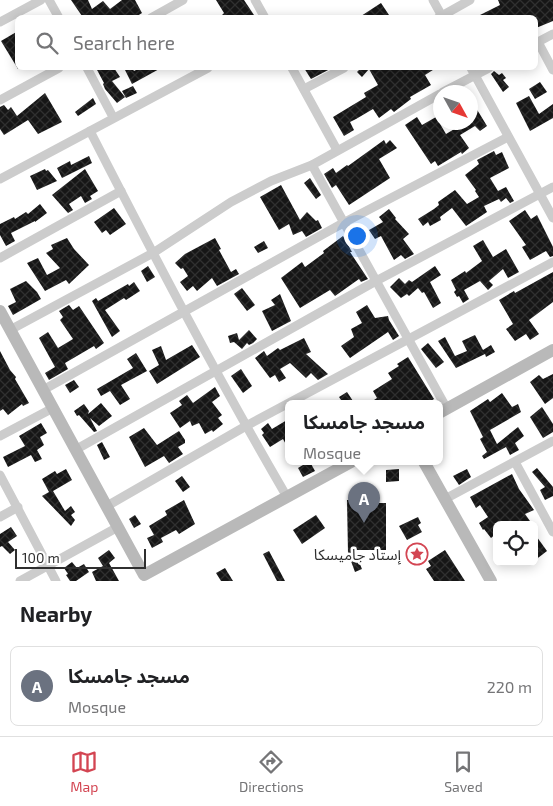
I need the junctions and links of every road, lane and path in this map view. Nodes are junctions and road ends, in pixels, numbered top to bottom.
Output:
1 (41, 0) edge
2 (49, 0) edge
3 (183, 0) edge
4 (255, 0) edge
5 (433, 0) edge
6 (470, 0) edge
7 (57, 15) edge
8 (156, 15) edge
9 (263, 15) edge
10 (440, 15) edge
11 (444, 15) edge
12 (0, 22) edge
13 (553, 34) edge
14 (538, 42) edge
15 (538, 45) edge
16 (55, 70) edge
17 (88, 70) edge
18 (204, 70) edge
19 (293, 70) edge
20 (340, 70) edge
21 (553, 70) edge
22 (473, 71) edge
23 (453, 85) edge
24 (304, 89) junction
25 (433, 98) edge
26 (0, 100) edge
27 (113, 117) junction
28 (90, 131) junction
29 (508, 137) junction
30 (337, 150) junction
31 (312, 164) junction
32 (0, 178) edge
33 (553, 187) edge
34 (121, 191) junction
35 (540, 194) junction
36 (553, 218) edge
37 (345, 222) junction
38 (152, 254) junction
39 (0, 258) edge
40 (553, 262) edge
41 (376, 280) junction
42 (0, 312) edge
43 (184, 312) junction
44 (10, 330) junction
45 (408, 339) junction
46 (553, 350) edge
47 (217, 371) junction
48 (43, 390) junction
49 (294, 400) edge
50 (438, 400) edge
51 (285, 405) edge
52 (53, 408) junction
53 (443, 411) edge
54 (246, 426) junction
55 (0, 436) edge
56 (553, 441) edge
57 (75, 450) junction
58 (515, 462) junction
59 (345, 465) edge
60 (426, 465) edge
61 (0, 475) edge
62 (287, 497) junction
63 (445, 499) junction
64 (106, 506) junction
65 (18, 507) junction
66 (0, 517) edge
67 (550, 519) edge
68 (118, 527) junction
69 (553, 532) edge
70 (48, 565) junction
71 (146, 578) edge
72 (20, 581) edge
73 (56, 581) edge
74 (491, 581) edge

1 - 12 street
2 - 7 street
3 - 8 street
4 - 9 street
5 - 10 street
6 - 11 street
13 - 14 street
15 - 21 street
16 - 26 street
17 - 27 street
18 - 27 street
19 - 24 street
20 - 24 street
22 - 23 street
22 - 29 street
24 - 30 street
25 - 30 street
27 - 28 street
28 - 32 street
28 - 34 street
29 - 35 street
29 - 37 street
30 - 31 street
31 - 37 street
31 - 38 street
33 - 35 street
34 - 38 street
34 - 39 street
35 - 36 street
35 - 41 street
37 - 41 street
37 - 43 street
38 - 43 street
38 - 44 street
40 - 45 street
41 - 45 street
41 - 47 street
42 - 44 street
43 - 47 street
43 - 48 street
44 - 48 street
45 - 49 street
45 - 50 street
46 - 53 street
47 - 54 street
47 - 57 street
48 - 52 street
51 - 54 street
52 - 55 street
52 - 57 street
54 - 62 street
54 - 64 street
56 - 58 street
57 - 64 street
58 - 63 street
58 - 67 street
59 - 62 street
60 - 63 street
61 - 65 street
62 - 71 street
63 - 74 street
64 - 68 street
65 - 66 street
65 - 70 street
67 - 69 street
68 - 70 street
68 - 71 street
70 - 72 street
70 - 73 street

